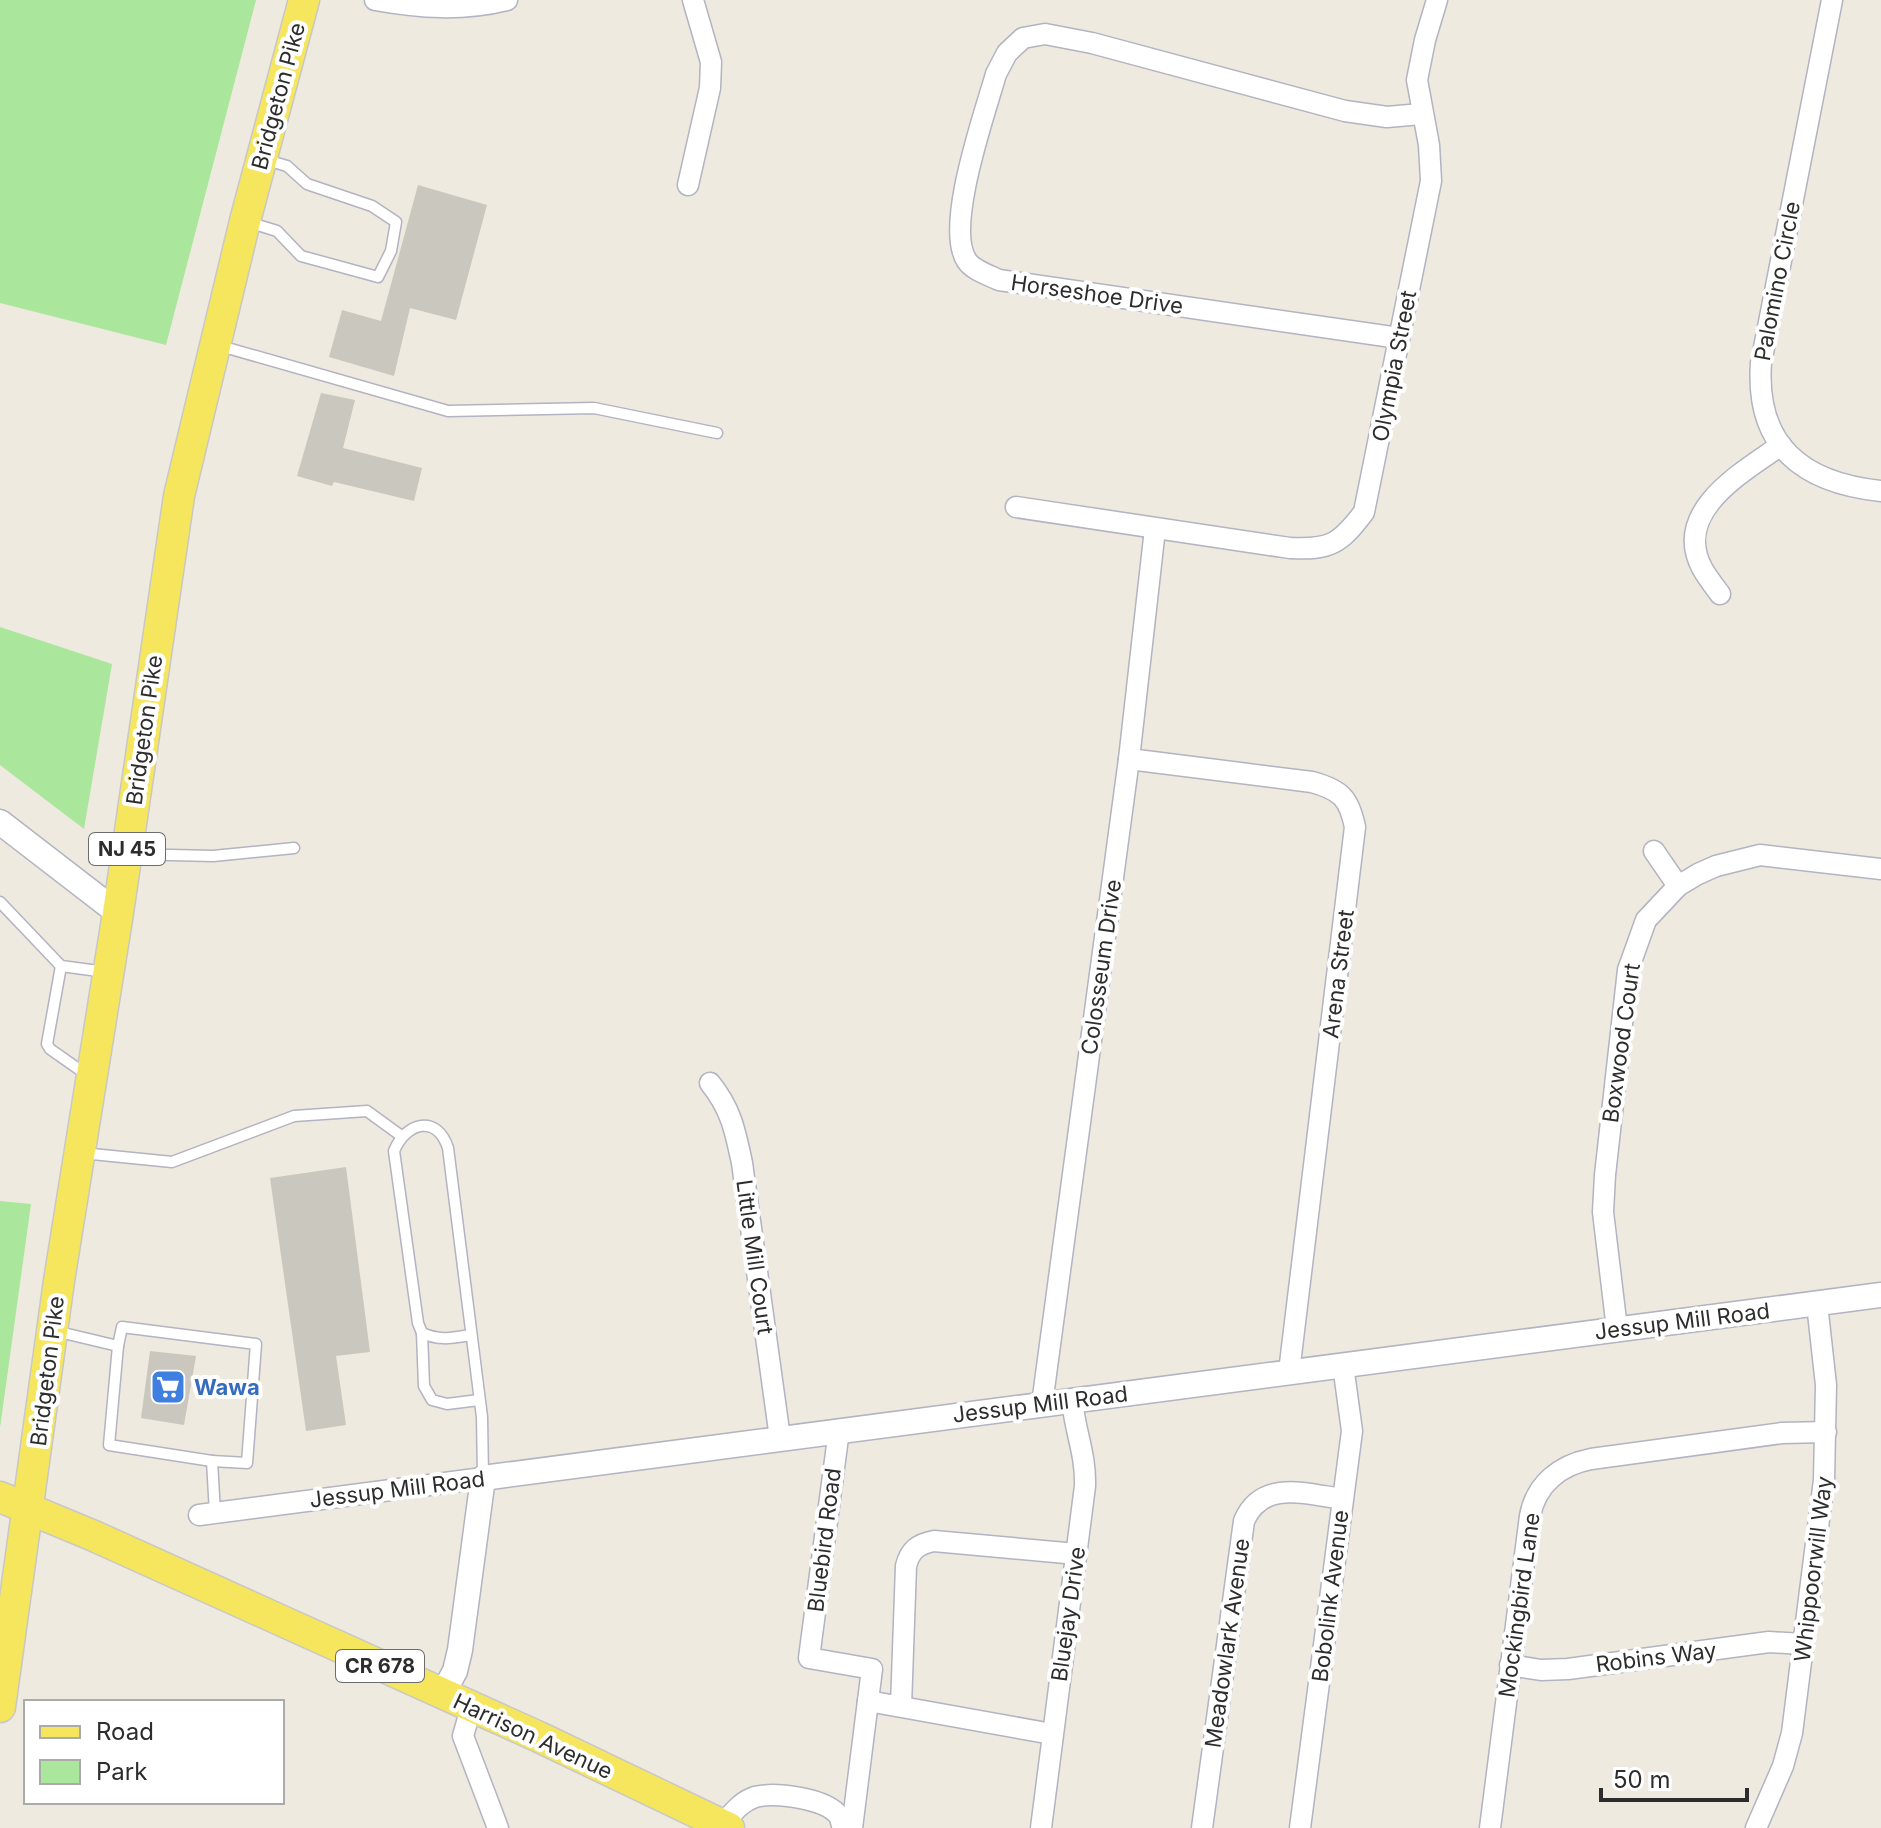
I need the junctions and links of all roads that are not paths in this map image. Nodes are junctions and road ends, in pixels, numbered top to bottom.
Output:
1 (304, 0) edge
2 (375, 0) edge
3 (507, 0) edge
4 (693, 0) edge
5 (1437, 0) edge
6 (1832, 0) edge
7 (1421, 114) junction
8 (261, 159) junction
9 (688, 185) dead end
10 (245, 221) junction
11 (1399, 338) junction
12 (215, 344) junction
13 (717, 433) dead end
14 (1781, 445) junction
15 (1881, 491) edge
16 (1016, 507) dead end
17 (1155, 529) junction
18 (1720, 594) dead end
19 (1129, 759) junction
20 (0, 822) edge
21 (294, 848) dead end
22 (1654, 851) dead end
23 (126, 854) junction
24 (1881, 869) edge
25 (1678, 886) junction
26 (0, 902) edge
27 (118, 913) junction
28 (61, 966) junction
29 (108, 972) junction
30 (92, 1078) junction
31 (710, 1083) dead end
32 (400, 1135) junction
33 (80, 1153) junction
34 (1881, 1295) edge
35 (1817, 1304) junction
36 (1617, 1329) junction
37 (53, 1331) junction
38 (422, 1333) junction
39 (471, 1335) junction
40 (118, 1346) junction
41 (1343, 1365) junction
42 (1289, 1372) junction
43 (479, 1400) junction
44 (1072, 1400) junction
45 (1042, 1404) junction
46 (839, 1430) junction
47 (1826, 1432) junction
48 (780, 1438) junction
49 (212, 1461) junction
50 (483, 1478) junction
51 (0, 1497) edge
52 (1342, 1499) junction
53 (29, 1509) junction
54 (207, 1514) joint
55 (1077, 1554) junction
56 (1803, 1644) junction
57 (1510, 1665) junction
58 (872, 1669) junction
59 (902, 1671) junction
60 (442, 1695) junction
61 (868, 1701) junction
62 (901, 1706) junction
63 (0, 1707) edge
64 (471, 1708) junction
65 (1052, 1734) junction
66 (726, 1826) edge
67 (498, 1828) edge
68 (843, 1828) edge
69 (852, 1828) edge
70 (1041, 1828) edge
71 (1202, 1828) edge
72 (1300, 1828) edge
73 (1490, 1828) edge
74 (1756, 1828) edge

1 - 8 main road, Bridgeton Pike / NJ 45
2 - 3 street
4 - 9 street
5 - 7 street, Olympia Street
6 - 14 street, Palomino Circle
7 - 11 street, Olympia Street
7 - 11 street, Horseshoe Drive
8 - 10 main road, Bridgeton Pike / NJ 45
8 - 10 lane
10 - 12 main road, Bridgeton Pike / NJ 45
11 - 17 street, Olympia Street
12 - 13 lane
12 - 23 main road, Bridgeton Pike / NJ 45
14 - 15 street, Palomino Circle
14 - 18 street
16 - 17 street, Olympia Street
17 - 19 street, Colosseum Drive
19 - 42 street, Arena Street
19 - 45 street, Colosseum Drive
20 - 27 street
21 - 23 lane
22 - 25 street
23 - 27 main road, Bridgeton Pike / NJ 45
24 - 25 street, Boxwood Court
25 - 36 street, Boxwood Court
26 - 28 lane
27 - 29 main road, Bridgeton Pike / NJ 45
28 - 29 lane
28 - 30 lane
29 - 30 main road, Bridgeton Pike / NJ 45
30 - 33 main road, Bridgeton Pike / NJ 45
31 - 48 street, Little Mill Court
32 - 33 lane
32 - 38 lane
32 - 39 lane
33 - 37 main road, Bridgeton Pike / NJ 45
34 - 35 street, Jessup Mill Road
35 - 36 street, Jessup Mill Road
35 - 47 street, Whippoorwill Way
36 - 41 street, Jessup Mill Road
37 - 40 lane
37 - 53 main road, Bridgeton Pike / NJ 45
38 - 39 lane
38 - 43 lane
39 - 43 lane
40 - 49 lane
40 - 49 lane
41 - 42 street, Jessup Mill Road
41 - 52 street, Bobolink Avenue
42 - 44 street, Jessup Mill Road
43 - 50 lane
44 - 45 street, Jessup Mill Road
44 - 55 street, Bluejay Drive
45 - 46 street, Jessup Mill Road
46 - 48 street, Jessup Mill Road
46 - 58 street, Bluebird Road
47 - 56 street, Whippoorwill Way
47 - 57 street, Mockingbird Lane
48 - 50 street, Jessup Mill Road
49 - 54 lane
50 - 54 street, Jessup Mill Road
50 - 60 street
51 - 53 main road, CR 678
52 - 71 street, Meadowlark Avenue
52 - 72 street, Bobolink Avenue
53 - 60 main road, Harrison Avenue / CR 678
53 - 63 main road, Bridgeton Pike / NJ 45
55 - 59 street
55 - 65 street, Bluejay Drive
56 - 57 street, Robins Way
56 - 74 street, Whippoorwill Way
57 - 73 street, Mockingbird Lane
58 - 59 street
58 - 61 street
59 - 62 street
60 - 64 main road, Harrison Avenue / CR 678
61 - 62 street
61 - 69 street
62 - 65 street
64 - 66 main road, Harrison Avenue / CR 678
64 - 67 street
65 - 70 street, Bluejay Drive
66 - 68 street

